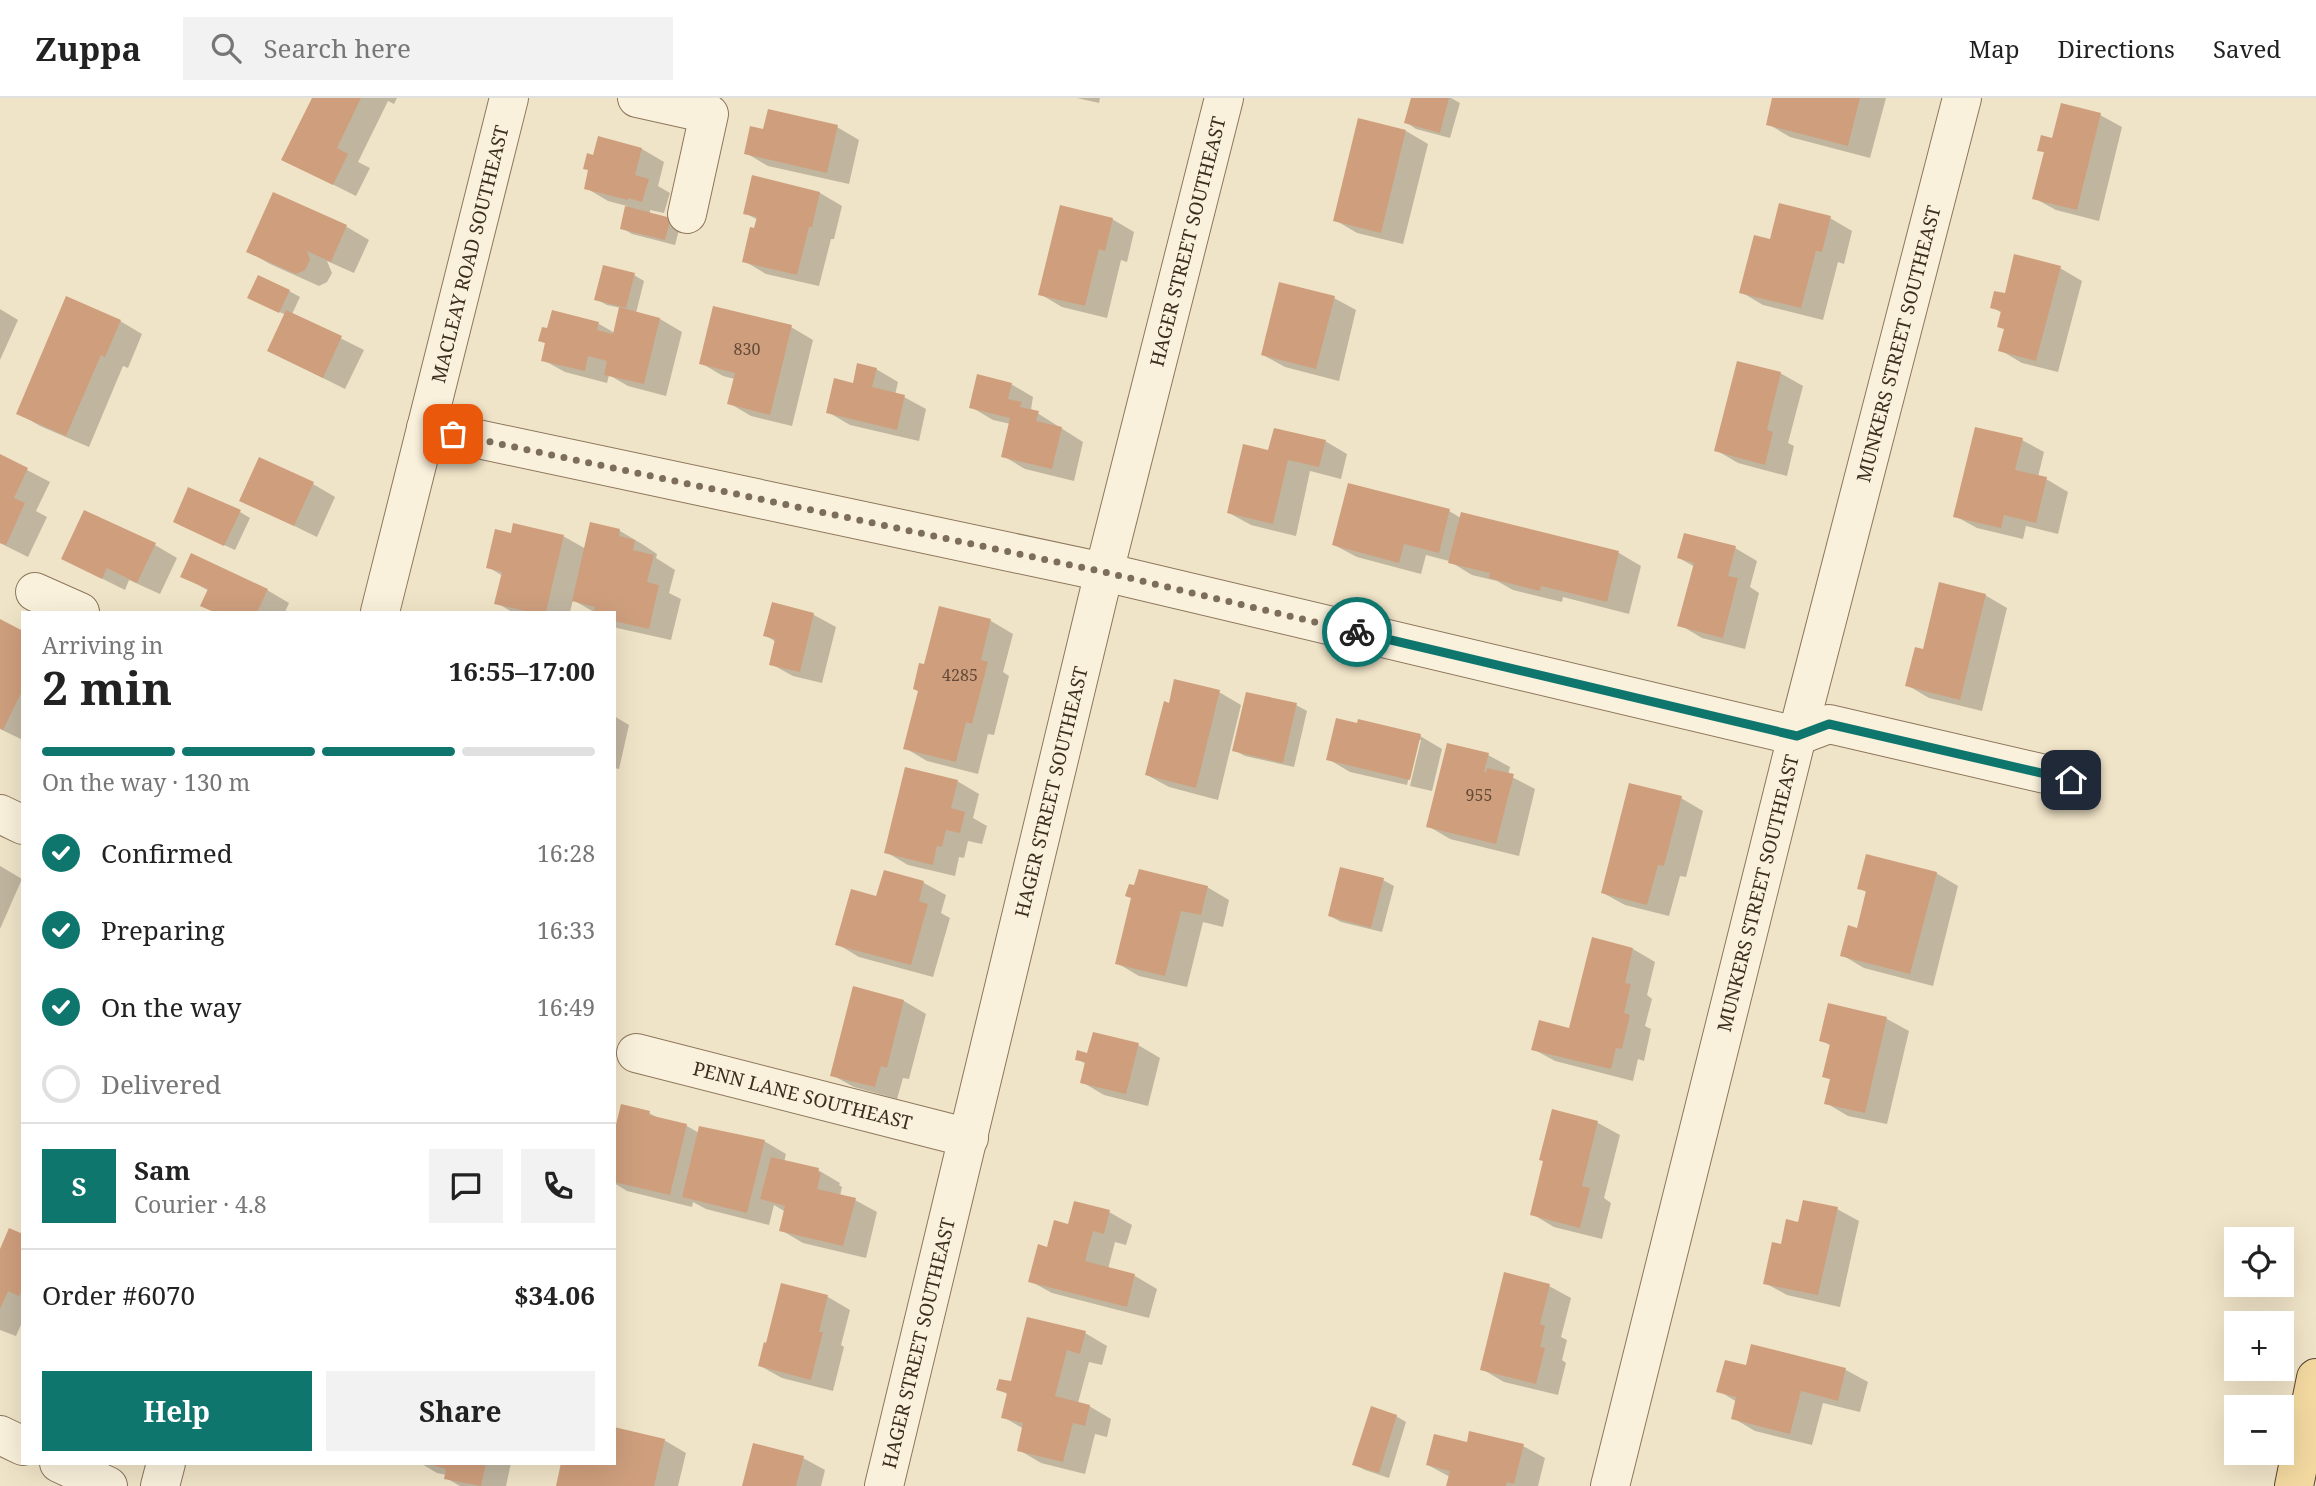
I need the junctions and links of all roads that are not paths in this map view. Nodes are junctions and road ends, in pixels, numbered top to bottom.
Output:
1 (509, 98) edge
2 (637, 98) edge
3 (1224, 98) edge
4 (1962, 98) edge
5 (687, 214) dead end
6 (426, 428) junction
7 (1104, 572) junction
8 (35, 592) dead end
9 (78, 611) edge
10 (380, 611) edge
11 (1797, 736) junction
12 (2071, 780) dead end
13 (0, 814) edge
14 (21, 824) edge
15 (636, 1053) dead end
16 (969, 1138) junction
17 (2316, 1378) edge
18 (0, 1435) edge
19 (21, 1445) edge
20 (63, 1465) edge
21 (165, 1465) edge
22 (108, 1486) edge
23 (160, 1486) edge
24 (884, 1486) edge
25 (1611, 1486) edge
26 (2294, 1486) edge

1 - 6 street, MACLEAY ROAD SOUTHEAST
2 - 5 street
3 - 7 street, HAGER STREET SOUTHEAST
4 - 11 street, MUNKERS STREET SOUTHEAST
6 - 7 street
6 - 10 street, MACLEAY ROAD SOUTHEAST
7 - 11 street
7 - 16 street, HAGER STREET SOUTHEAST
8 - 9 street
11 - 12 street
11 - 25 street, MUNKERS STREET SOUTHEAST
13 - 14 street
15 - 16 street, PENN LANE SOUTHEAST
16 - 24 street, HAGER STREET SOUTHEAST
17 - 26 main road
18 - 19 street
20 - 22 street
21 - 23 street

